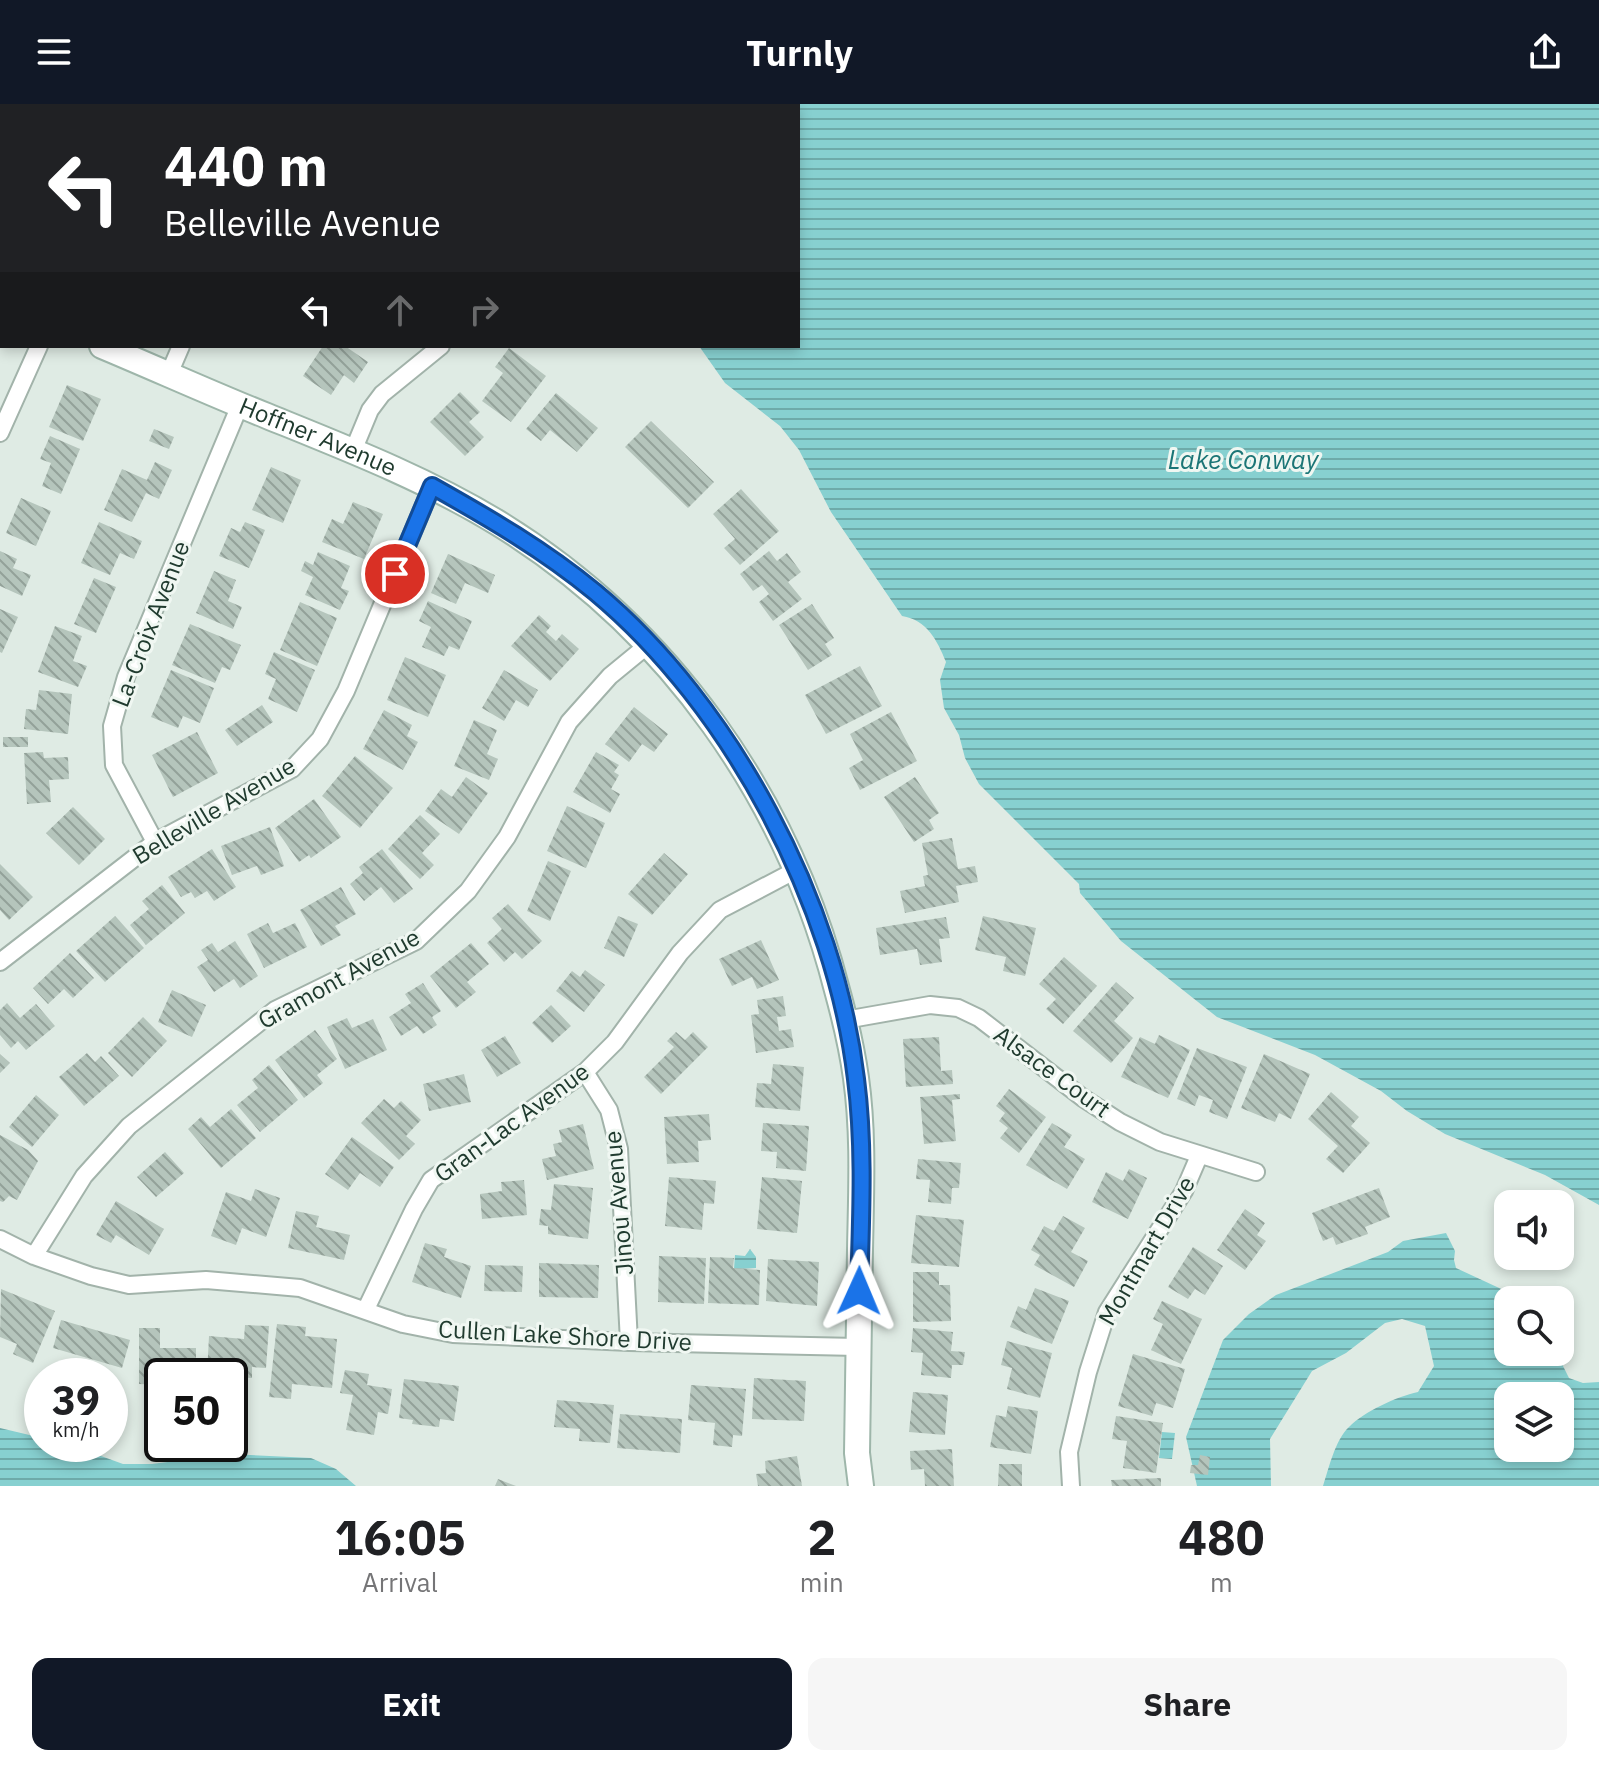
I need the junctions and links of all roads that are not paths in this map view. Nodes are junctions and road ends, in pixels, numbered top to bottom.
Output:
1 (38, 348) edge
2 (107, 348) edge
3 (180, 348) edge
4 (439, 348) edge
5 (169, 374) junction
6 (240, 405) junction
7 (0, 433) edge
8 (353, 451) junction
9 (432, 486) junction
10 (649, 644) junction
11 (155, 842) junction
12 (798, 869) junction
13 (0, 962) edge
14 (845, 1020) junction
15 (585, 1072) junction
16 (1199, 1156) junction
17 (1256, 1172) dead end
18 (0, 1239) edge
19 (34, 1256) junction
20 (366, 1309) junction
21 (629, 1342) junction
22 (858, 1347) junction
23 (861, 1486) edge
24 (1071, 1486) edge

1 - 7 street
2 - 5 main road, Hoffner Avenue
3 - 5 street
4 - 8 street
5 - 6 main road, Hoffner Avenue
6 - 8 main road, Hoffner Avenue
6 - 11 street, La-Croix Avenue
8 - 9 main road, Hoffner Avenue
9 - 10 main road, Hoffner Avenue
9 - 11 street, Belleville Avenue
10 - 12 main road, Hoffner Avenue
10 - 19 street, Gramont Avenue
11 - 13 street, Belleville Avenue
12 - 14 main road, Hoffner Avenue
12 - 15 street, Gran-Lac Avenue
14 - 16 street, Alsace Court
14 - 22 main road, Hoffner Avenue
15 - 20 street, Gran-Lac Avenue
15 - 21 street, Jinou Avenue
16 - 17 street, Alsace Court
16 - 24 street, Montmart Drive
18 - 19 street, Cullen Lake Shore Drive
19 - 20 street, Cullen Lake Shore Drive
20 - 21 street, Cullen Lake Shore Drive
21 - 22 street, Cullen Lake Shore Drive
22 - 23 main road, Hoffner Avenue

